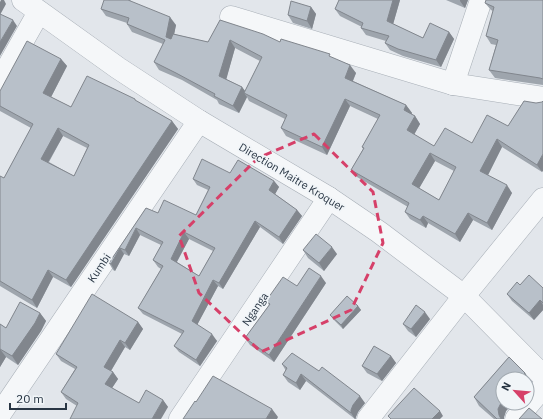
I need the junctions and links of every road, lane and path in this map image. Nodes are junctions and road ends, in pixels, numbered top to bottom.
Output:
1 (481, 0) edge
2 (31, 6) edge
3 (231, 17) dead end
4 (0, 81) edge
5 (453, 84) junction
6 (543, 98) edge
7 (198, 121) junction
8 (329, 198) junction
9 (543, 199) edge
10 (464, 296) junction
11 (543, 376) edge
12 (543, 387) edge
13 (0, 414) edge
14 (180, 419) edge
15 (368, 419) edge
16 (516, 419) edge

1 - 5 street
2 - 4 street
2 - 7 street, Direction Maitre Kroquer
3 - 5 street
5 - 6 street
7 - 8 street, Direction Maitre Kroquer
7 - 13 street, Kumbi
8 - 10 street, Direction Maitre Kroquer
8 - 14 street, Nganga
9 - 10 street
10 - 11 street, Direction Maitre Kroquer
10 - 15 street
12 - 16 street

